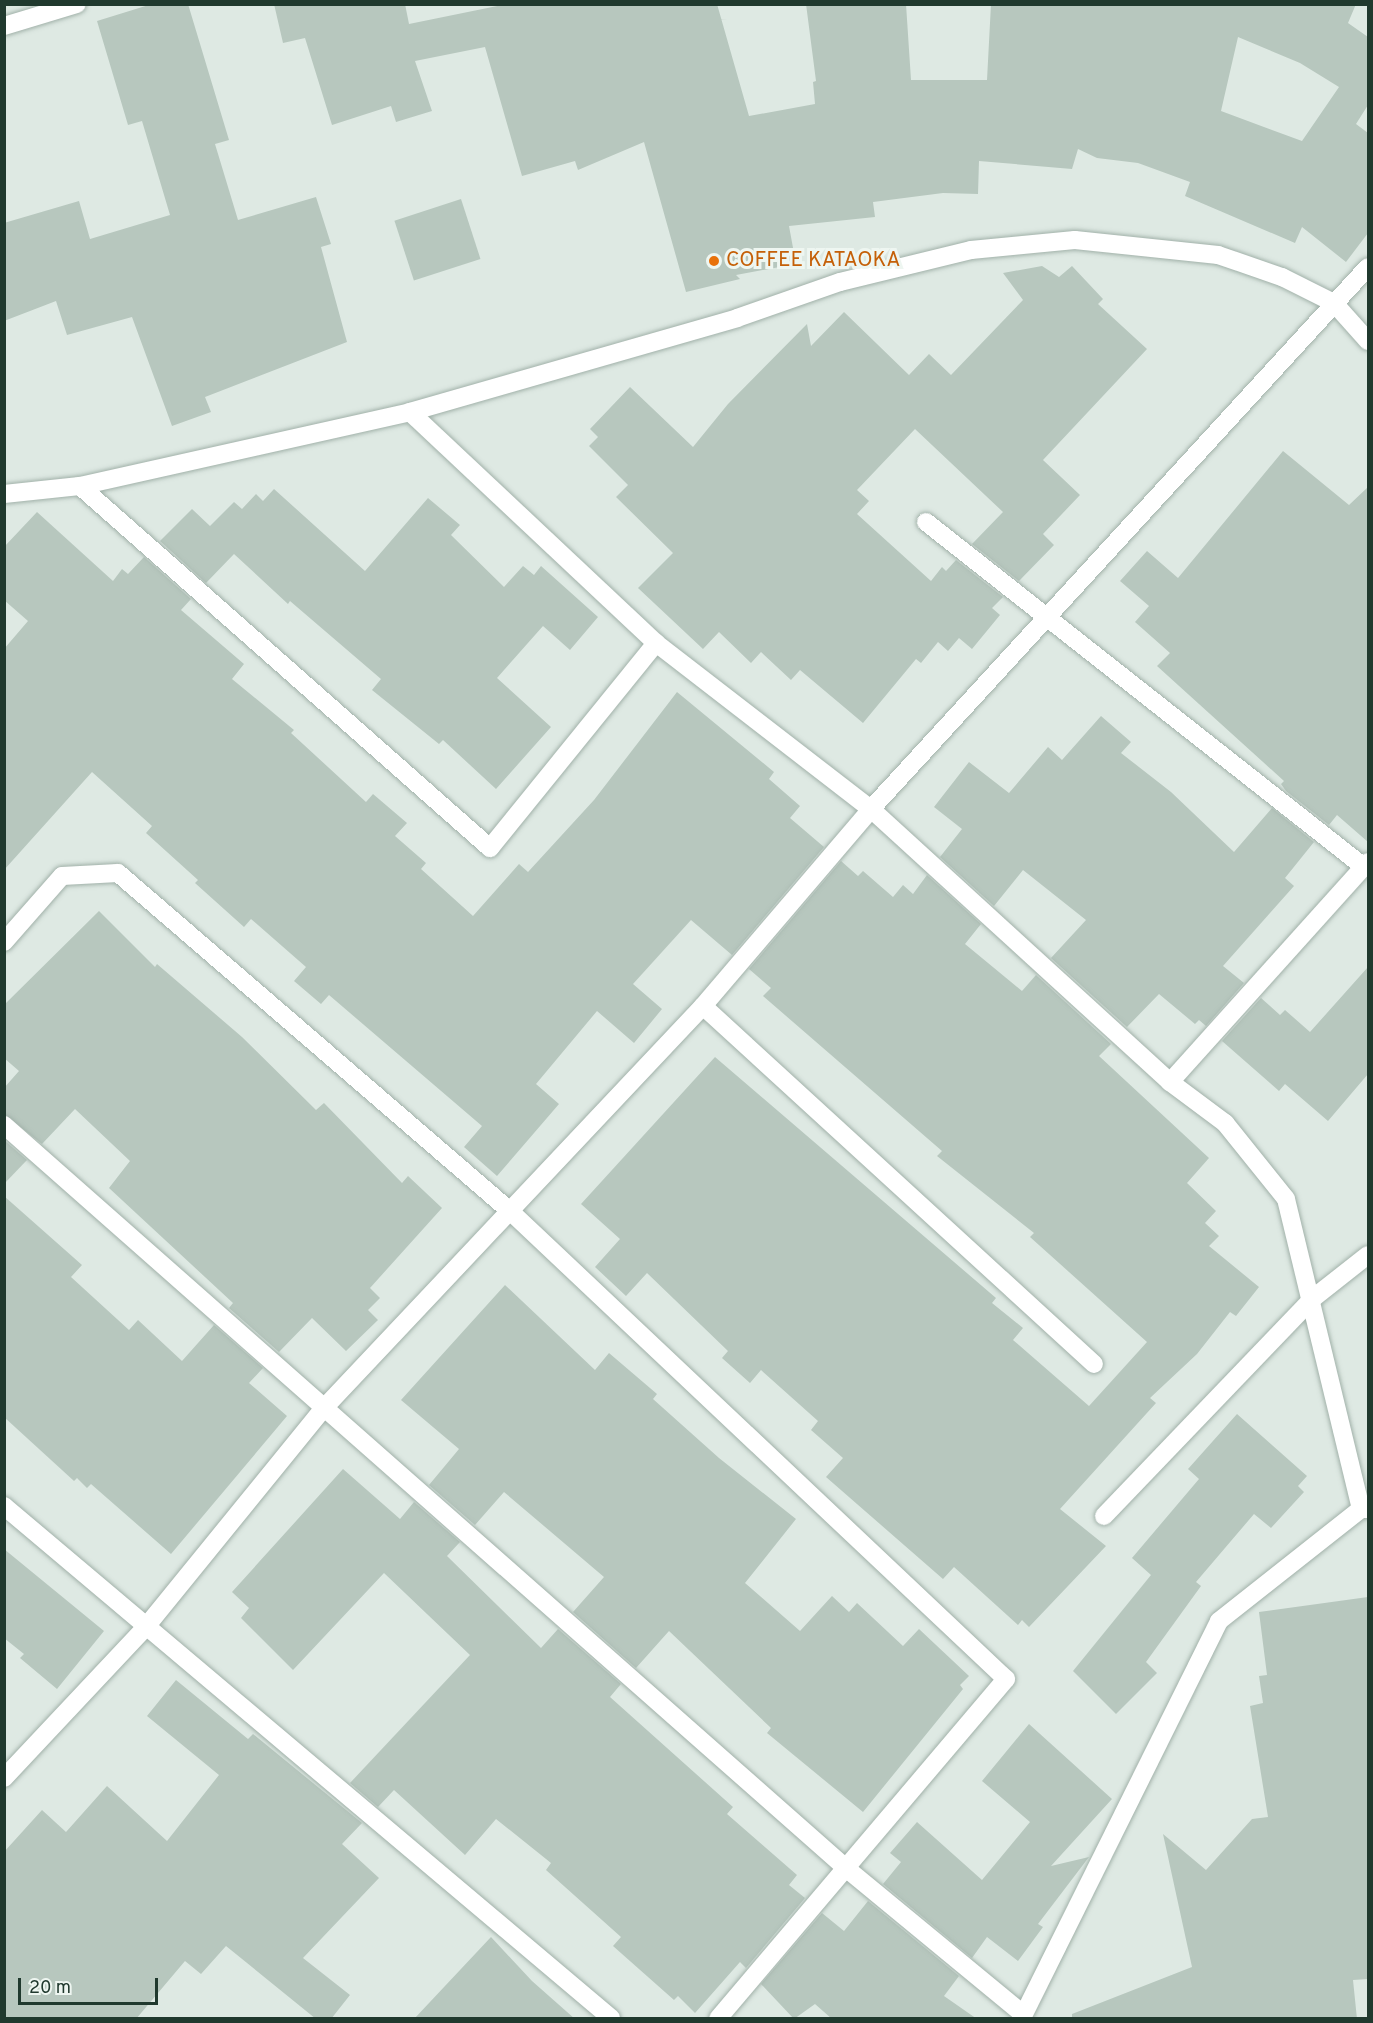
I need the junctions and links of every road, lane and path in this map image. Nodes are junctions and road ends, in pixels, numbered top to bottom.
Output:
1 (78, 4) edge
2 (4, 26) edge
3 (1368, 267) edge
4 (1334, 303) junction
5 (1368, 341) edge
6 (410, 412) junction
7 (80, 486) junction
8 (4, 494) edge
9 (926, 522) dead end
10 (1049, 619) junction
11 (656, 643) junction
12 (871, 809) junction
13 (1366, 864) edge
14 (4, 942) edge
15 (703, 1006) junction
16 (1170, 1082) junction
17 (4, 1125) edge
18 (510, 1211) junction
19 (1368, 1255) edge
20 (1312, 1299) junction
21 (1094, 1364) dead end
22 (324, 1408) junction
23 (4, 1506) edge
24 (1365, 1509) edge
25 (1104, 1516) dead end
26 (146, 1628) junction
27 (4, 1778) edge
28 (847, 1869) junction
29 (1022, 2016) edge
30 (611, 2019) edge
31 (717, 2019) edge

1 - 2 street
3 - 4 street
4 - 5 street
4 - 6 street
4 - 10 street
6 - 7 street
6 - 11 street
7 - 8 street
7 - 11 street
9 - 10 street
10 - 12 street
10 - 13 street
11 - 12 street
12 - 15 street
12 - 16 street
13 - 16 street
14 - 18 street
15 - 18 street
15 - 21 street
16 - 20 street
17 - 22 street
18 - 22 street
18 - 28 street
19 - 20 street
20 - 24 street
20 - 25 street
22 - 26 street
22 - 28 street
23 - 26 street
24 - 29 street
26 - 27 street
26 - 30 street
28 - 29 street
28 - 31 street

